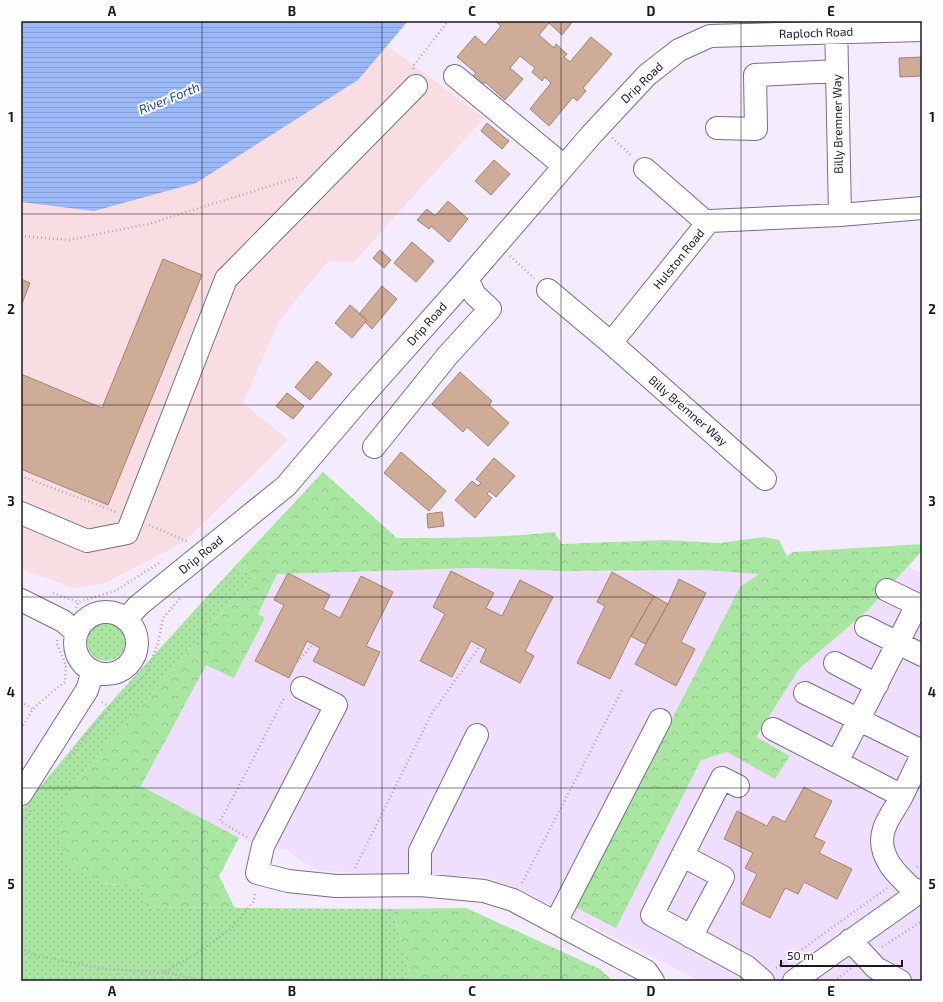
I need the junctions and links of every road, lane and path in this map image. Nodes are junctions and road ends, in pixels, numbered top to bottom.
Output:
1 (448, 21) edge
2 (836, 27) edge
3 (708, 29) edge
4 (922, 30) edge
5 (837, 72) junction
6 (456, 76) dead end
7 (414, 79) joint
8 (599, 126) junction
9 (716, 128) dead end
10 (564, 166) junction
11 (645, 169) joint
12 (304, 175) dead end
13 (922, 208) edge
14 (840, 215) junction
15 (707, 224) junction
16 (21, 236) edge
17 (497, 245) junction
18 (467, 280) junction
19 (548, 290) joint
20 (611, 343) junction
21 (374, 446) dead end
22 (21, 476) edge
23 (765, 479) dead end
24 (21, 513) edge
25 (133, 519) junction
26 (189, 542) dead end
27 (887, 590) dead end
28 (182, 596) dead end
29 (21, 600) edge
30 (920, 606) edge
31 (126, 619) junction
32 (866, 627) dead end
33 (77, 633) junction
34 (898, 643) junction
35 (314, 644) dead end
36 (480, 646) dead end
37 (922, 655) edge
38 (835, 664) dead end
39 (93, 671) junction
40 (293, 685) junction
41 (877, 685) junction
42 (622, 690) dead end
43 (805, 693) dead end
44 (21, 702) edge
45 (33, 710) dead end
46 (660, 720) dead end
47 (859, 720) junction
48 (773, 729) dead end
49 (477, 735) dead end
50 (922, 751) edge
51 (922, 755) edge
52 (838, 762) junction
53 (63, 764) dead end
54 (738, 786) dead end
55 (902, 796) junction
56 (27, 800) edge
57 (21, 825) edge
58 (265, 843) junction
59 (683, 856) junction
60 (922, 864) edge
61 (257, 873) junction
62 (901, 878) junction
63 (420, 885) junction
64 (346, 886) junction
65 (920, 892) edge
66 (513, 900) junction
67 (556, 922) junction
68 (691, 936) junction
69 (850, 940) junction
70 (21, 948) edge
71 (163, 972) junction
72 (206, 981) edge
73 (653, 981) edge
74 (763, 981) edge
75 (794, 981) edge
76 (900, 981) edge

1 - 7 path
2 - 3 street, Raploch Road
2 - 4 street, Raploch Road
2 - 5 street, Billy Bremner Way
3 - 8 street, Drip Road
5 - 9 street
5 - 14 street, Billy Bremner Way
6 - 10 street
7 - 25 street
8 - 10 street, Drip Road
8 - 11 path
10 - 17 street, Drip Road
11 - 15 street
12 - 16 path
13 - 14 street, Hulston Road
14 - 15 street, Hulston Road
15 - 20 street, Hulston Road
17 - 18 street, Drip Road
17 - 19 path
18 - 21 street
18 - 31 street, Drip Road
19 - 20 street, Billy Bremner Way
20 - 23 street, Billy Bremner Way
22 - 25 path
24 - 25 street
25 - 26 path
27 - 30 street
28 - 53 path
29 - 33 street
30 - 34 street
31 - 33 street
31 - 39 street
32 - 34 street
33 - 39 street
34 - 37 street
34 - 41 street
35 - 40 path
36 - 64 path
38 - 41 street
39 - 56 street
40 - 58 street
40 - 58 path
41 - 47 street
42 - 66 path
43 - 47 street
44 - 45 path
46 - 67 street
47 - 50 street
47 - 52 street
48 - 52 street
49 - 63 street
51 - 55 street
52 - 55 street
54 - 59 street
55 - 62 street
56 - 57 path
58 - 61 street
59 - 68 street
59 - 68 street
60 - 62 path
61 - 64 street
61 - 71 path
62 - 65 street
62 - 74 path
63 - 64 street
63 - 66 street
65 - 69 street
66 - 67 street
67 - 73 street
68 - 74 street
69 - 75 street
69 - 76 street
70 - 71 path
71 - 72 path

